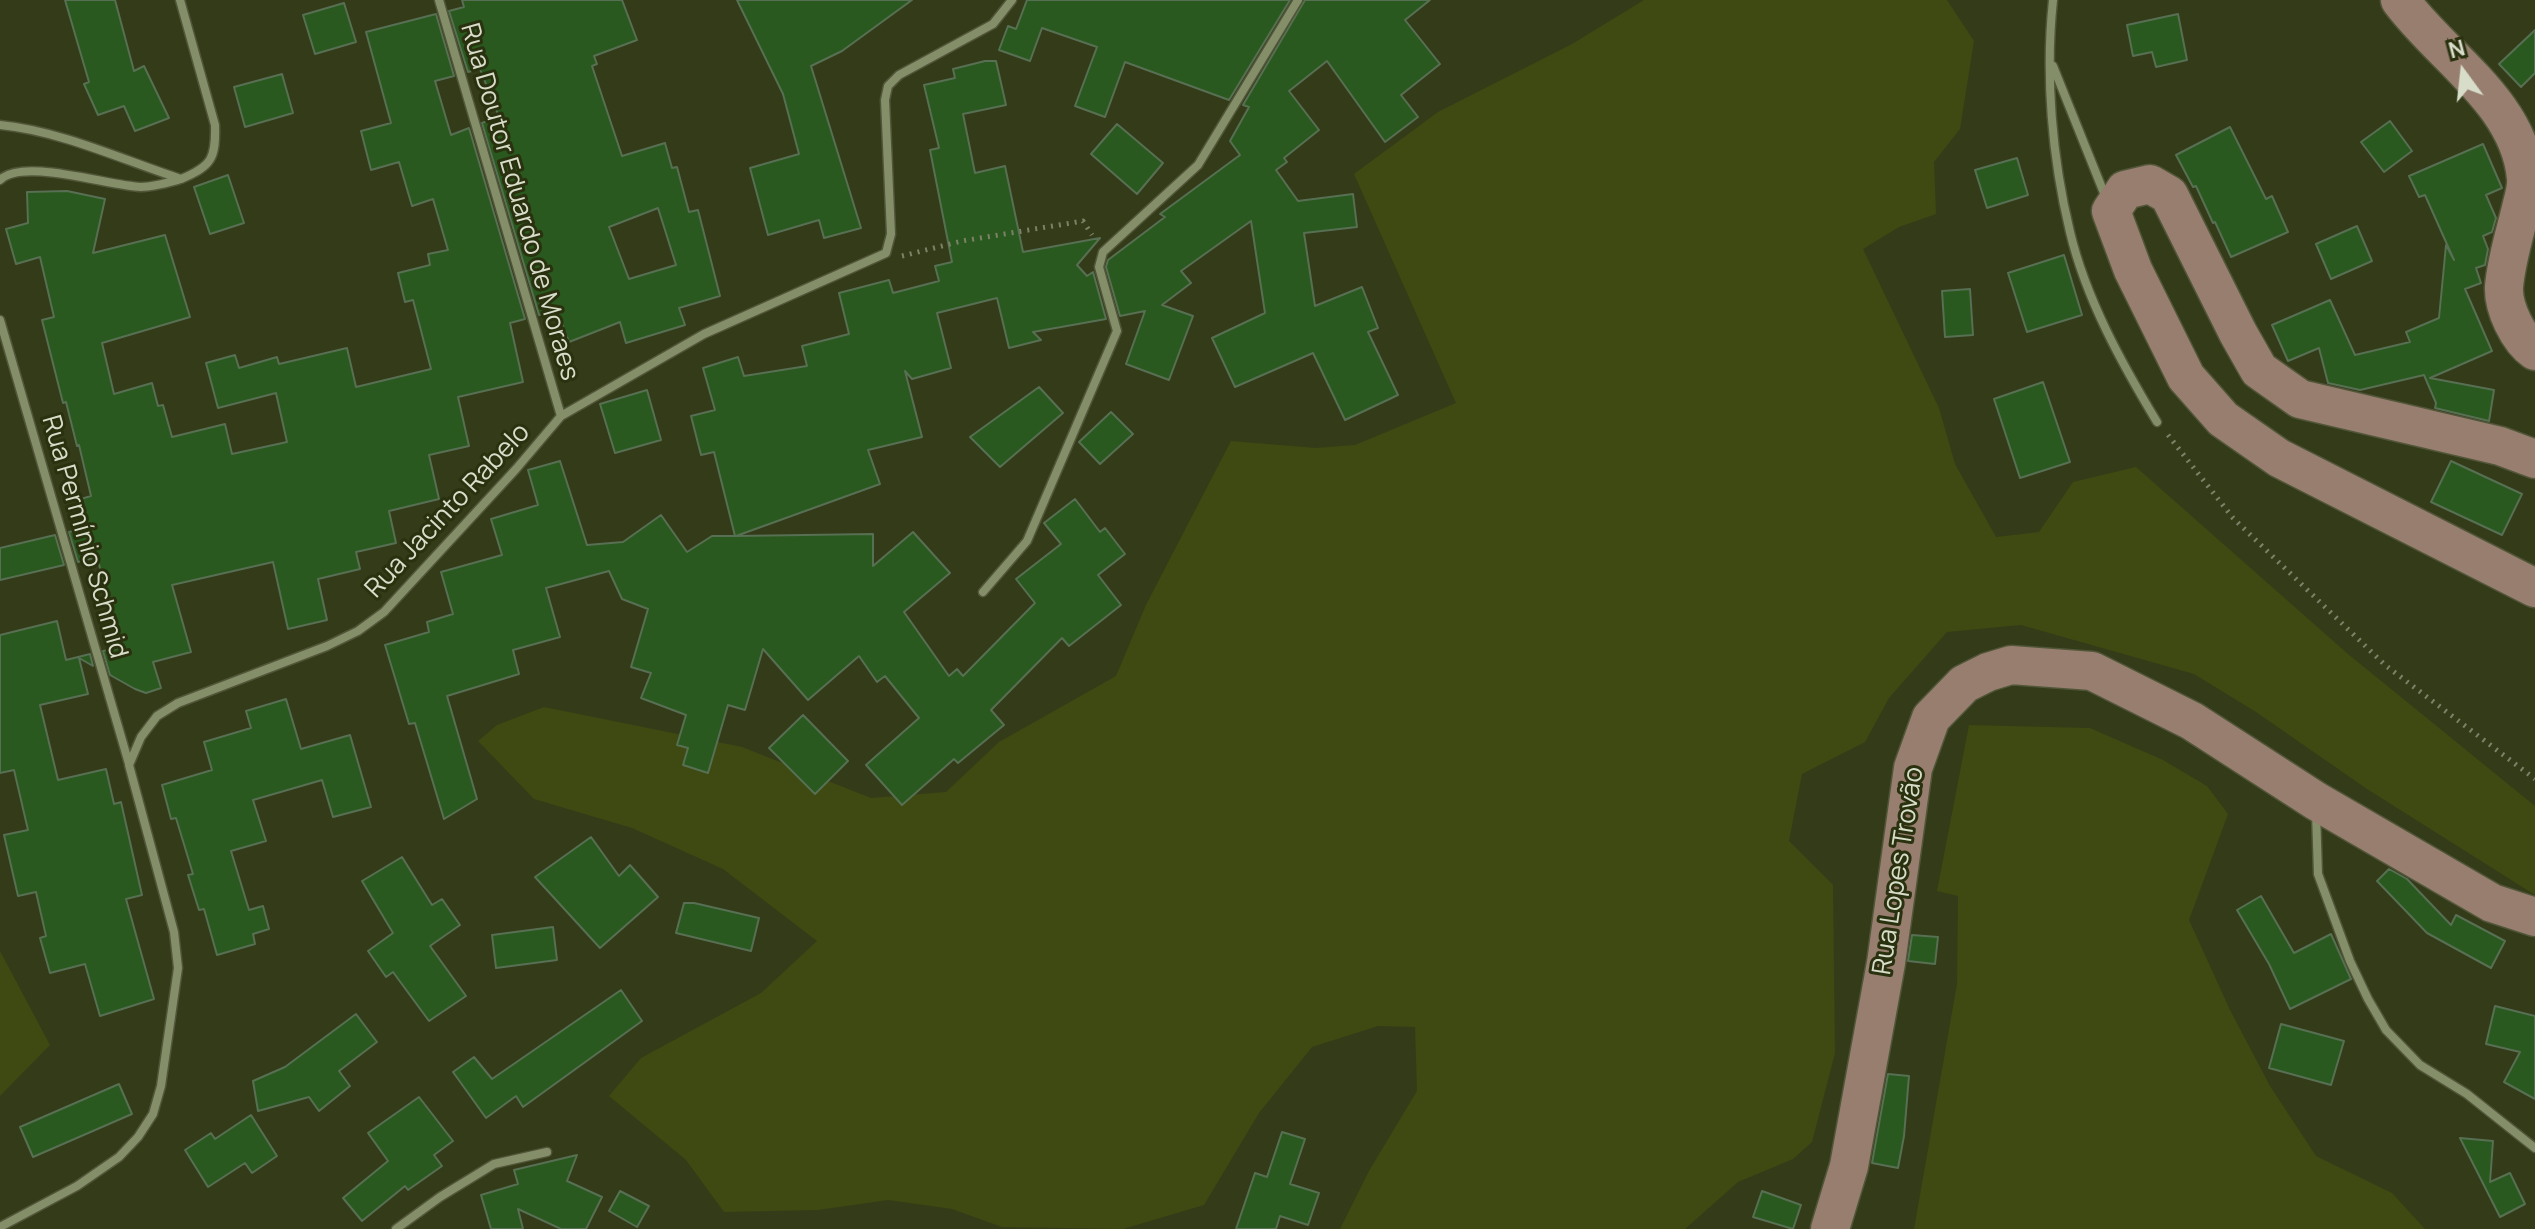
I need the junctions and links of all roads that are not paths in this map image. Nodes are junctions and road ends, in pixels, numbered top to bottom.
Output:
1 (180, 0) edge
2 (439, 0) edge
3 (1012, 0) edge
4 (1298, 0) edge
5 (2053, 0) edge
6 (2400, 0) edge
7 (2050, 58) junction
8 (0, 125) edge
9 (181, 179) junction
10 (0, 180) edge
11 (2111, 211) junction
12 (0, 320) edge
13 (2535, 351) edge
14 (561, 416) junction
15 (2157, 422) road end
16 (2535, 459) edge
17 (2535, 588) edge
18 (983, 592) dead end
19 (129, 765) junction
20 (2316, 801) junction
21 (2535, 917) edge
22 (2535, 1148) edge
23 (547, 1152) dead end
24 (0, 1227) edge
25 (396, 1229) edge
26 (1830, 1229) edge

1 - 9 street
2 - 14 street, Rua Doutor Eduardo de Moraes
3 - 14 street, Rua Jacinto Rabelo
4 - 18 street
5 - 7 street
6 - 13 main road
7 - 11 street
7 - 15 street
8 - 9 street
9 - 10 street
11 - 16 main road
11 - 17 main road
12 - 19 street, Rua Permínio Schmid
14 - 19 street, Rua Jacinto Rabelo
19 - 24 street
20 - 21 main road, Rua Lopes Trovão
20 - 22 street
20 - 26 main road, Rua Lopes Trovão
23 - 25 street

